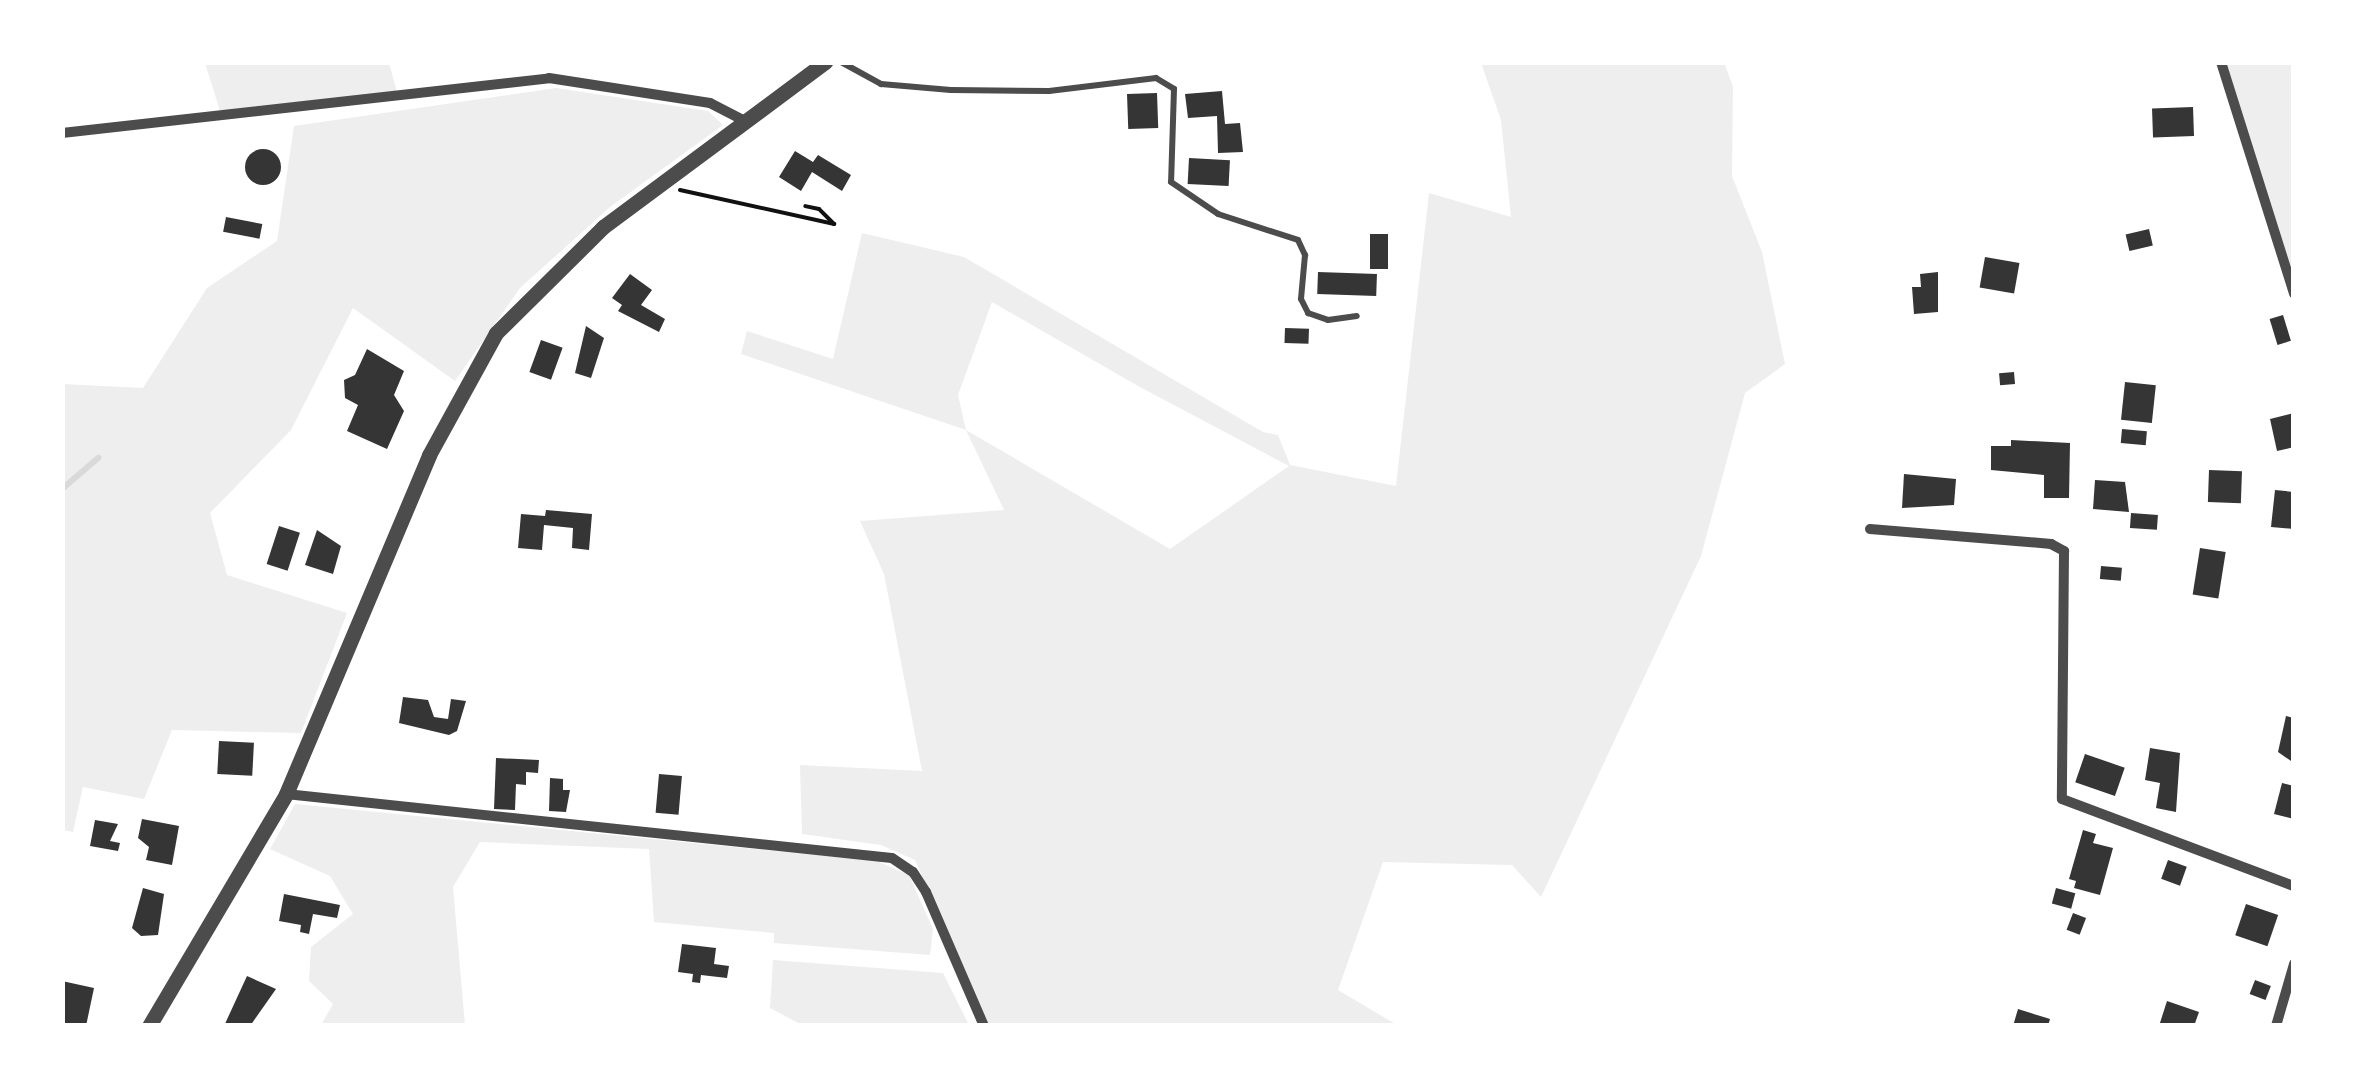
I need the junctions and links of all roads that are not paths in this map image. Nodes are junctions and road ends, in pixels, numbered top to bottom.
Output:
1 (825, 62) edge
2 (842, 62) edge
3 (2221, 62) edge
4 (748, 122) junction
5 (62, 134) edge
6 (2294, 294) edge
7 (1357, 316) dead end
8 (1870, 529) dead end
9 (286, 794) junction
10 (2294, 886) edge
11 (2294, 964) edge
12 (150, 1026) edge
13 (984, 1026) edge
14 (2276, 1026) edge

1 - 4 street
2 - 7 lane
3 - 6 street
4 - 5 street
4 - 9 street
8 - 10 street
9 - 12 street
9 - 13 street
11 - 14 street

